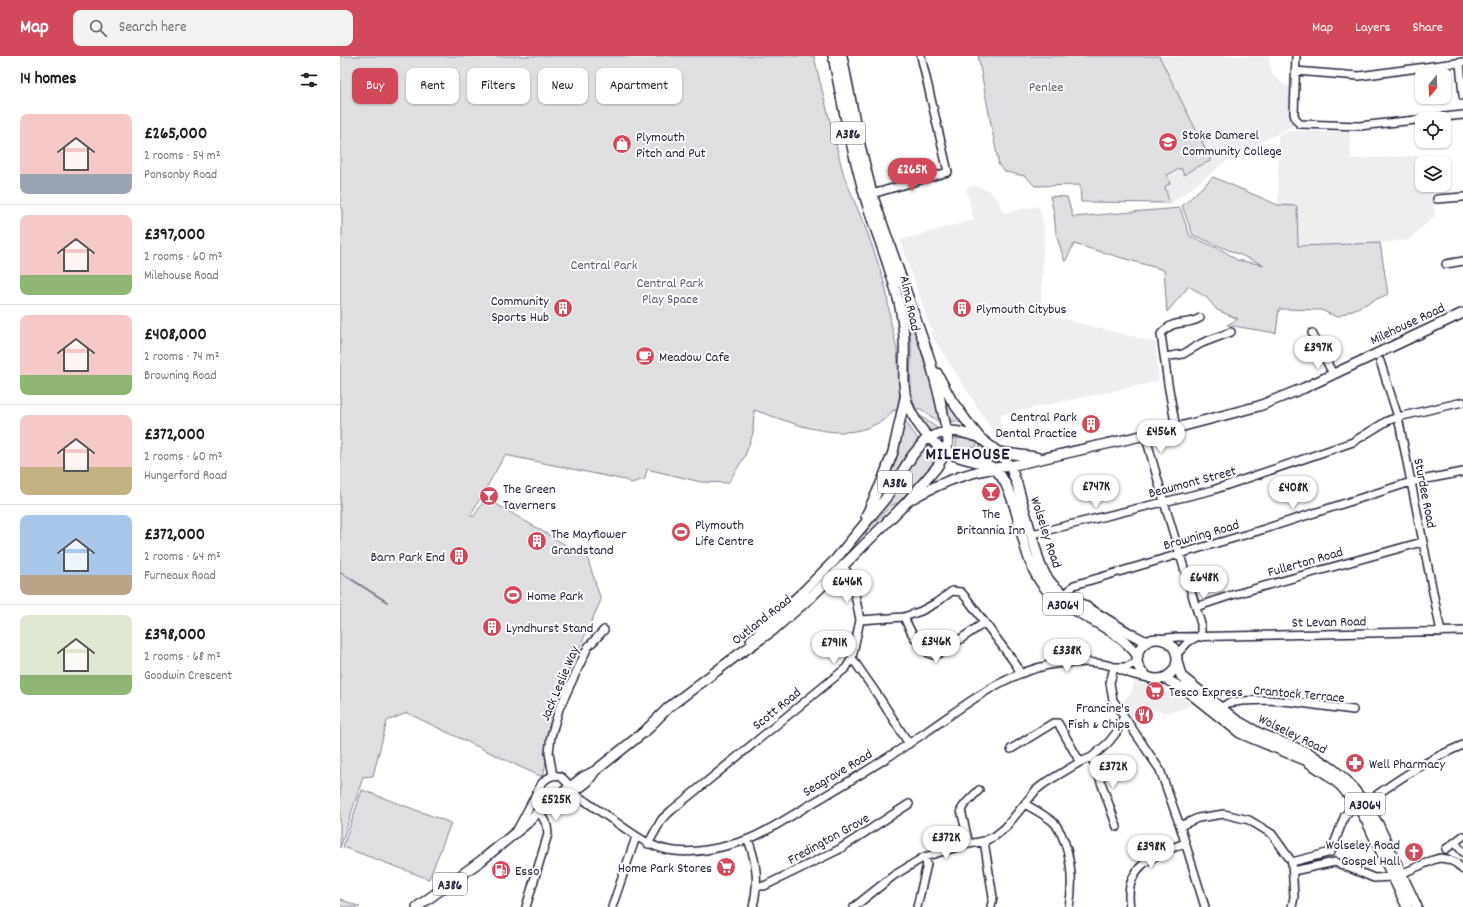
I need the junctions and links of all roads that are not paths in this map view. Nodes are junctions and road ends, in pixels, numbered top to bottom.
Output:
1 (833, 56) edge
2 (842, 56) edge
3 (921, 56) edge
4 (1296, 56) edge
5 (1461, 62) edge
6 (1295, 71) junction
7 (1463, 96) edge
8 (1463, 115) edge
9 (872, 194) junction
10 (1463, 197) edge
11 (1437, 199) dead end
12 (1463, 261) edge
13 (1446, 264) dead end
14 (1463, 313) edge
15 (1200, 318) dead end
16 (1231, 332) dead end
17 (1312, 333) dead end
18 (929, 357) junction
19 (1165, 357) junction
20 (1380, 361) dead end
21 (1333, 374) junction
22 (905, 398) junction
23 (1463, 402) edge
24 (1398, 417) junction
25 (1176, 428) junction
26 (947, 432) junction
27 (1145, 434) junction
28 (929, 438) junction
29 (980, 438) junction
30 (946, 452) junction
31 (998, 452) junction
32 (1044, 457) junction
33 (1010, 466) junction
34 (995, 468) junction
35 (1463, 472) edge
36 (1411, 482) junction
37 (907, 502) junction
38 (1164, 502) junction
39 (862, 527) junction
40 (1032, 534) junction
41 (1422, 542) junction
42 (1181, 554) junction
43 (843, 566) junction
44 (1066, 594) junction
45 (1196, 607) junction
46 (904, 617) junction
47 (860, 620) junction
48 (984, 623) junction
49 (604, 630) dead end
50 (1463, 631) edge
51 (1441, 632) junction
52 (1198, 637) junction
53 (1159, 639) junction
54 (1147, 642) junction
55 (735, 657) junction
56 (852, 658) junction
57 (1177, 658) junction
58 (1138, 659) junction
59 (1114, 667) junction
60 (1020, 674) junction
61 (1150, 678) junction
62 (1164, 678) junction
63 (1221, 708) junction
64 (1353, 710) dead end
65 (1124, 716) junction
66 (909, 744) junction
67 (1463, 745) edge
68 (1011, 749) dead end
69 (1092, 757) junction
70 (1080, 762) junction
71 (553, 776) junction
72 (572, 789) junction
73 (978, 794) dead end
74 (909, 804) dead end
75 (1025, 804) junction
76 (1361, 804) junction
77 (542, 816) junction
78 (526, 824) junction
79 (1180, 826) junction
80 (1117, 827) dead end
81 (516, 832) junction
82 (636, 836) junction
83 (1463, 836) edge
84 (748, 839) junction
85 (984, 842) junction
86 (1185, 843) junction
87 (1455, 843) junction
88 (648, 844) junction
89 (969, 844) junction
90 (1446, 849) dead end
91 (1331, 852) junction
92 (1463, 852) edge
93 (924, 857) junction
94 (1292, 862) junction
95 (1335, 862) junction
96 (1463, 870) edge
97 (1293, 871) junction
98 (1401, 874) junction
99 (1392, 876) junction
100 (757, 886) junction
101 (418, 907) edge
102 (526, 907) edge
103 (612, 907) edge
104 (753, 907) edge
105 (854, 907) edge
106 (917, 907) edge
107 (990, 907) edge
108 (1069, 907) edge
109 (1130, 907) edge
110 (1205, 907) edge
111 (1292, 907) edge
112 (1407, 907) edge
113 (1417, 907) edge

1 - 22 main road, Alma Road / A386
2 - 9 main road, Alma Road / A386
3 - 9 street
4 - 6 street
5 - 6 street
5 - 7 street
6 - 8 street
9 - 18 main road, Alma Road / A386
10 - 11 street
12 - 13 street
14 - 21 main road, Milehouse Road
15 - 19 street
16 - 19 street
17 - 21 street
18 - 26 main road, Alma Road / A386
18 - 29 main road, Alma Road / A386
19 - 25 street
20 - 24 street, Sturdee Road
21 - 25 main road, Milehouse Road
22 - 28 main road, Alma Road
22 - 39 main road, Outland Road / A386
23 - 24 street, Beaumont Street
24 - 36 street, Sturdee Road
24 - 38 street, Beaumont Street
25 - 27 main road, Milehouse Road
26 - 28 main road, Outland Road / A386
26 - 29 main road, Outland Road / A386
26 - 30 main road, Alma Road / A386
27 - 32 main road, Milehouse Road
27 - 38 street
28 - 30 main road, Alma Road
28 - 39 main road, Outland Road / A386
29 - 31 main road, Wolseley Road / A3064
30 - 34 main road
30 - 37 main road, Outland Road / A386
31 - 32 main road, Milehouse Road
31 - 33 main road, Wolseley Road / A3064
32 - 33 main road, Milehouse Road
33 - 34 main road, Outland Road
33 - 40 main road, Wolseley Road / A3064
34 - 37 main road, Outland Road / A386
34 - 58 main road, Wolseley Road / A3064
35 - 36 street, Browning Road
36 - 41 street, Sturdee Road
36 - 42 street, Browning Road
37 - 43 main road, Outland Road / A386
38 - 40 street, Beaumont Street
38 - 42 street
39 - 55 main road, Outland Road / A386
40 - 44 main road, Wolseley Road / A3064
41 - 45 street, Fullerton Road
41 - 51 street, Sturdee Road
42 - 44 street, Browning Road
42 - 45 street
43 - 47 street, Scott Road
43 - 55 main road, Outland Road / A386
44 - 54 main road, Wolseley Road / A3064
45 - 52 street
46 - 47 street
46 - 48 street
46 - 48 street
47 - 56 street, Scott Road
48 - 60 street
49 - 71 street, Jack Leslie Way
50 - 51 street, St Levan Road
51 - 52 street, St Levan Road
52 - 53 street, St Levan Road
52 - 57 street
53 - 54 main road
53 - 57 main road
54 - 58 main road
55 - 72 main road, Outland Road / A386
56 - 66 street
56 - 88 street, Scott Road
57 - 62 main road
57 - 63 main road, Wolseley Road / A3064
58 - 59 street
58 - 61 main road
59 - 60 street, Seagrave Road
59 - 61 street
59 - 65 street
60 - 66 street, Seagrave Road
61 - 62 main road
62 - 76 main road, Wolseley Road / A3064
63 - 64 street, Crantock Terrace
63 - 76 main road, Wolseley Road / A3064
65 - 69 street
65 - 79 street
66 - 84 street, Seagrave Road
67 - 76 street
68 - 70 street
69 - 70 street
69 - 80 street
70 - 75 street
71 - 72 street, Seagrave Road
71 - 81 street
72 - 77 main road, Outland Road / A386
72 - 78 main road, Outland Road
72 - 82 street, Seagrave Road
73 - 89 street
74 - 100 street, Fredington Grove
75 - 85 street
75 - 108 street
76 - 91 street
76 - 98 main road, Wolseley Road / A3064
76 - 99 main road, Wolseley Road / A3064
77 - 78 main road, Outland Road / A386
77 - 102 street
78 - 81 main road, Outland Road / A386
79 - 86 street
79 - 94 street
81 - 101 main road, Outland Road / A386
82 - 88 street, Seagrave Road
82 - 103 street
83 - 87 street
84 - 88 street, Seagrave Road
84 - 100 street
85 - 89 street
85 - 107 street
86 - 109 street
86 - 110 street
87 - 90 street
87 - 92 street
89 - 93 street
91 - 94 street
91 - 95 street
93 - 105 street
93 - 106 street
94 - 97 street
95 - 97 street
95 - 99 street
96 - 98 street
97 - 111 street
98 - 99 street
98 - 113 main road, Wolseley Road / A3064
99 - 112 main road, Wolseley Road / A3064
100 - 104 street

